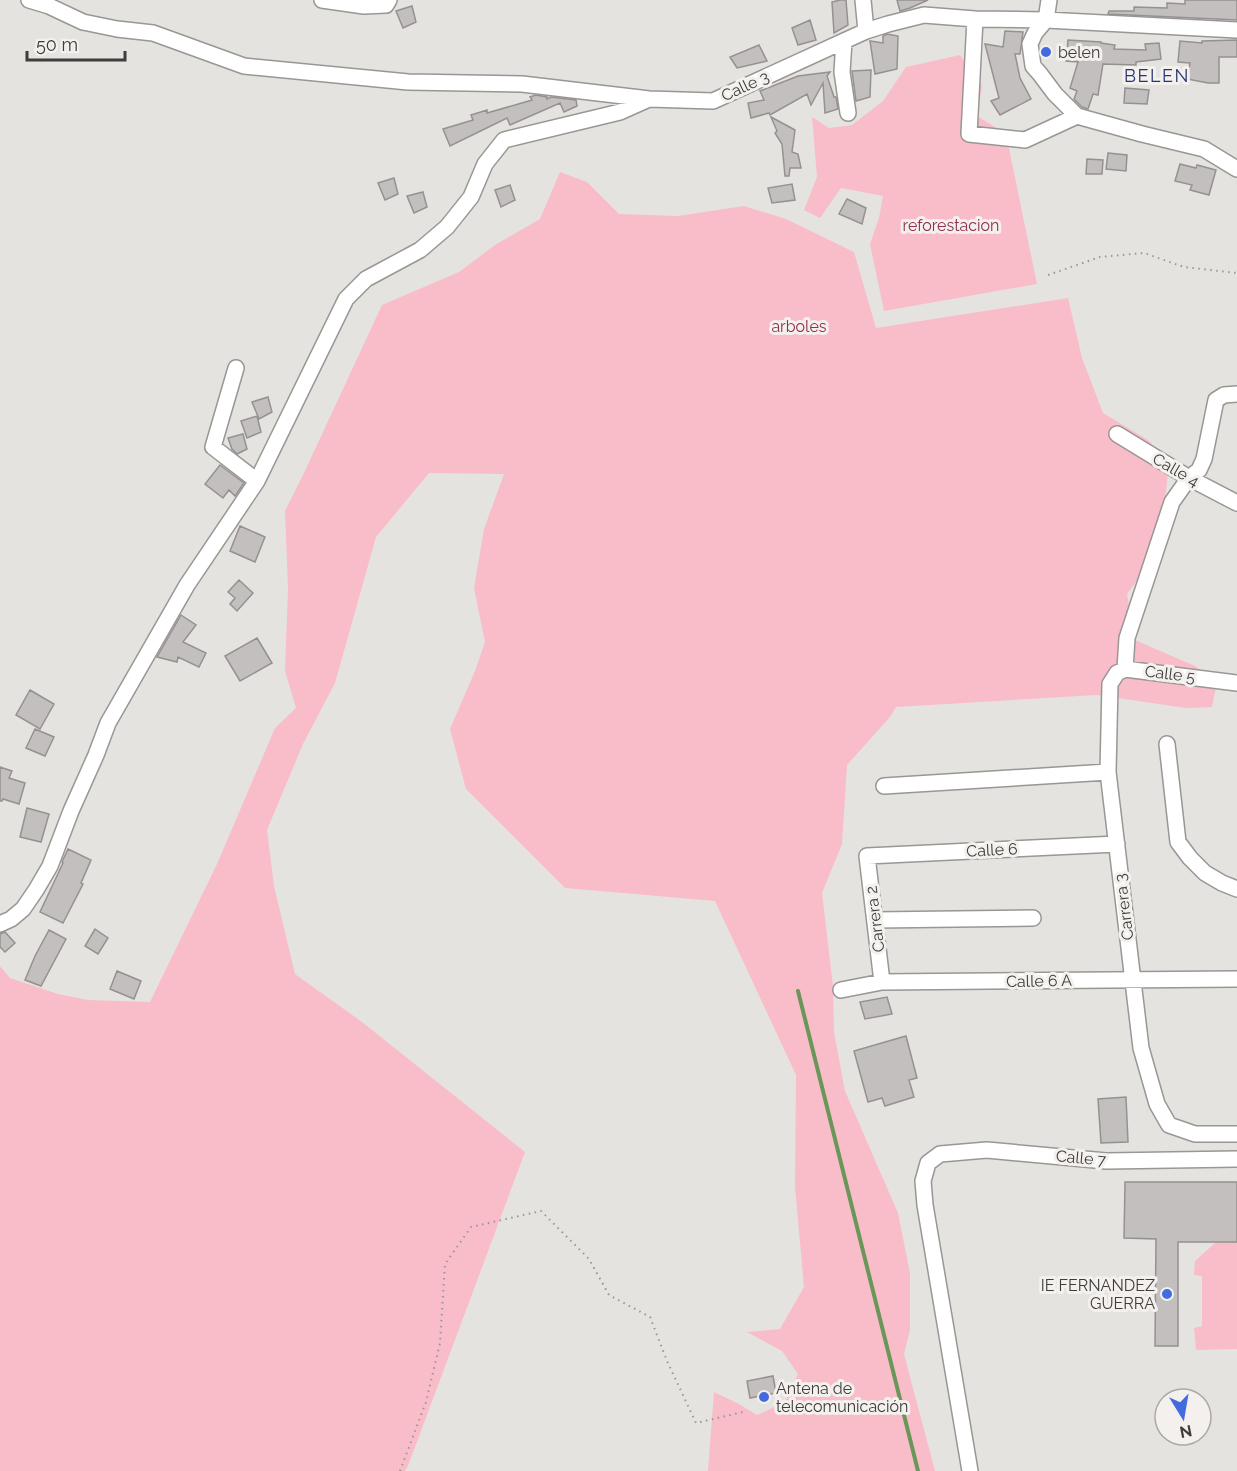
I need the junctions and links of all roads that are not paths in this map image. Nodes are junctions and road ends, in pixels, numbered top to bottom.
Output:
1 (29, 0) edge
2 (322, 0) edge
3 (389, 0) edge
4 (863, 0) edge
5 (1049, 0) edge
6 (975, 19) junction
7 (1046, 20) junction
8 (1237, 30) edge
9 (866, 31) junction
10 (844, 40) junction
11 (649, 99) junction
12 (848, 113) dead end
13 (1077, 116) junction
14 (1237, 169) edge
15 (237, 368) dead end
16 (1237, 394) edge
17 (1117, 434) dead end
18 (1189, 478) junction
19 (257, 481) junction
20 (1237, 503) edge
21 (1125, 669) junction
22 (1237, 683) edge
23 (1110, 684) joint
24 (1167, 744) dead end
25 (1108, 772) junction
26 (884, 786) dead end
27 (1117, 844) junction
28 (867, 856) joint
29 (1237, 889) edge
30 (1033, 918) dead end
31 (875, 920) junction
32 (0, 924) edge
33 (1237, 979) edge
34 (1133, 980) junction
35 (882, 982) junction
36 (841, 990) dead end
37 (1237, 1134) edge
38 (1237, 1160) edge
39 (970, 1471) edge

1 - 11 street, Calle 3
2 - 3 street
4 - 9 street
5 - 7 street
6 - 7 street, Calle 3
6 - 9 street, Calle 3
6 - 13 street
7 - 8 street, Calle 3
7 - 13 street
9 - 10 street, Calle 3
10 - 11 street, Calle 3
10 - 12 street
11 - 19 street
13 - 14 street
15 - 19 street
16 - 18 street
17 - 18 street, Calle 4
18 - 20 street, Calle 4
18 - 21 street
19 - 32 street
21 - 22 street, Calle 5
21 - 23 street, Calle 5
23 - 25 street, Carrera 3
24 - 29 street
25 - 26 street
25 - 27 street, Carrera 3
27 - 28 street, Calle 6
27 - 34 street, Carrera 3
28 - 31 street, Carrera 2
30 - 31 street
31 - 35 street, Carrera 2
33 - 34 street, Calle 6 A
34 - 35 street, Calle 6 A
34 - 37 street, Carrera 3
35 - 36 street, Calle 6 A
38 - 39 street, Calle 7

